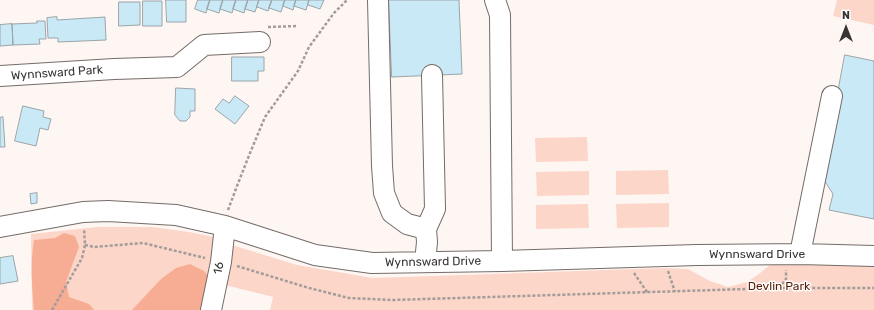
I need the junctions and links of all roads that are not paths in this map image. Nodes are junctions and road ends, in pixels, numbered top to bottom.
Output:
1 (378, 0) edge
2 (495, 0) edge
3 (260, 42) dead end
4 (432, 75) dead end
5 (0, 76) edge
6 (832, 96) dead end
7 (226, 220) junction
8 (0, 227) edge
9 (426, 229) junction
10 (874, 256) edge
11 (794, 260) junction
12 (502, 261) junction
13 (425, 262) junction
14 (211, 310) edge

1 - 9 street
2 - 12 street
3 - 5 street, Wynnsward Park
4 - 9 street
6 - 11 street
7 - 8 street, Wynnsward Drive
7 - 13 street, Wynnsward Drive
7 - 14 street, 16
9 - 13 street
10 - 11 street, Wynnsward Drive
11 - 12 street, Wynnsward Drive
12 - 13 street, Wynnsward Drive

